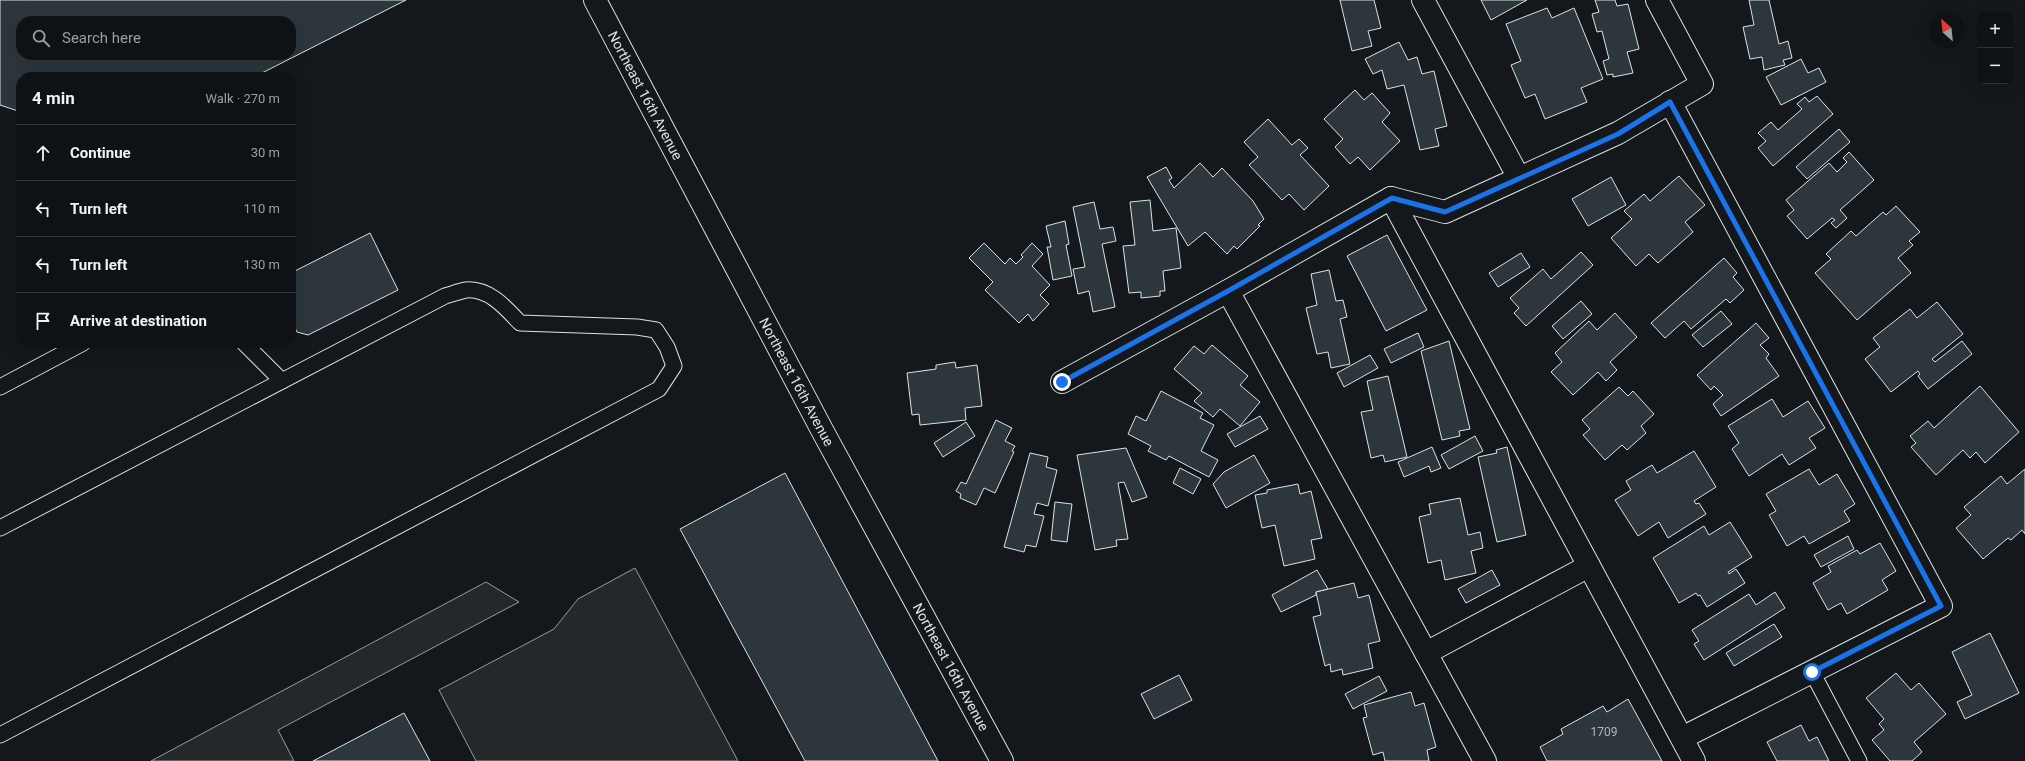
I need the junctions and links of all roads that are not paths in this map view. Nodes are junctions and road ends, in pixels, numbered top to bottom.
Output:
1 (595, 0) edge
2 (1423, 0) edge
3 (1657, 0) edge
4 (1670, 102) junction
5 (1519, 178) junction
6 (1392, 198) junction
7 (1228, 291) junction
8 (74, 348) edge
9 (249, 348) edge
10 (282, 381) junction
11 (1062, 382) dead end
12 (0, 387) edge
13 (0, 528) edge
14 (1589, 566) junction
15 (1426, 653) junction
16 (1812, 672) junction
17 (0, 735) edge
18 (1682, 738) junction
19 (1002, 761) edge
20 (1485, 761) edge
21 (1694, 761) edge
22 (1859, 761) edge

1 - 19 street, Northeast 16th Avenue
2 - 5 street
3 - 4 street
4 - 5 street
4 - 16 street
5 - 6 street
6 - 7 street
6 - 14 street
7 - 11 street
7 - 15 street
8 - 12 lane
9 - 10 lane
10 - 13 lane
10 - 17 lane
14 - 15 street
14 - 18 street
15 - 20 street
16 - 18 street
16 - 22 lane
18 - 21 street

